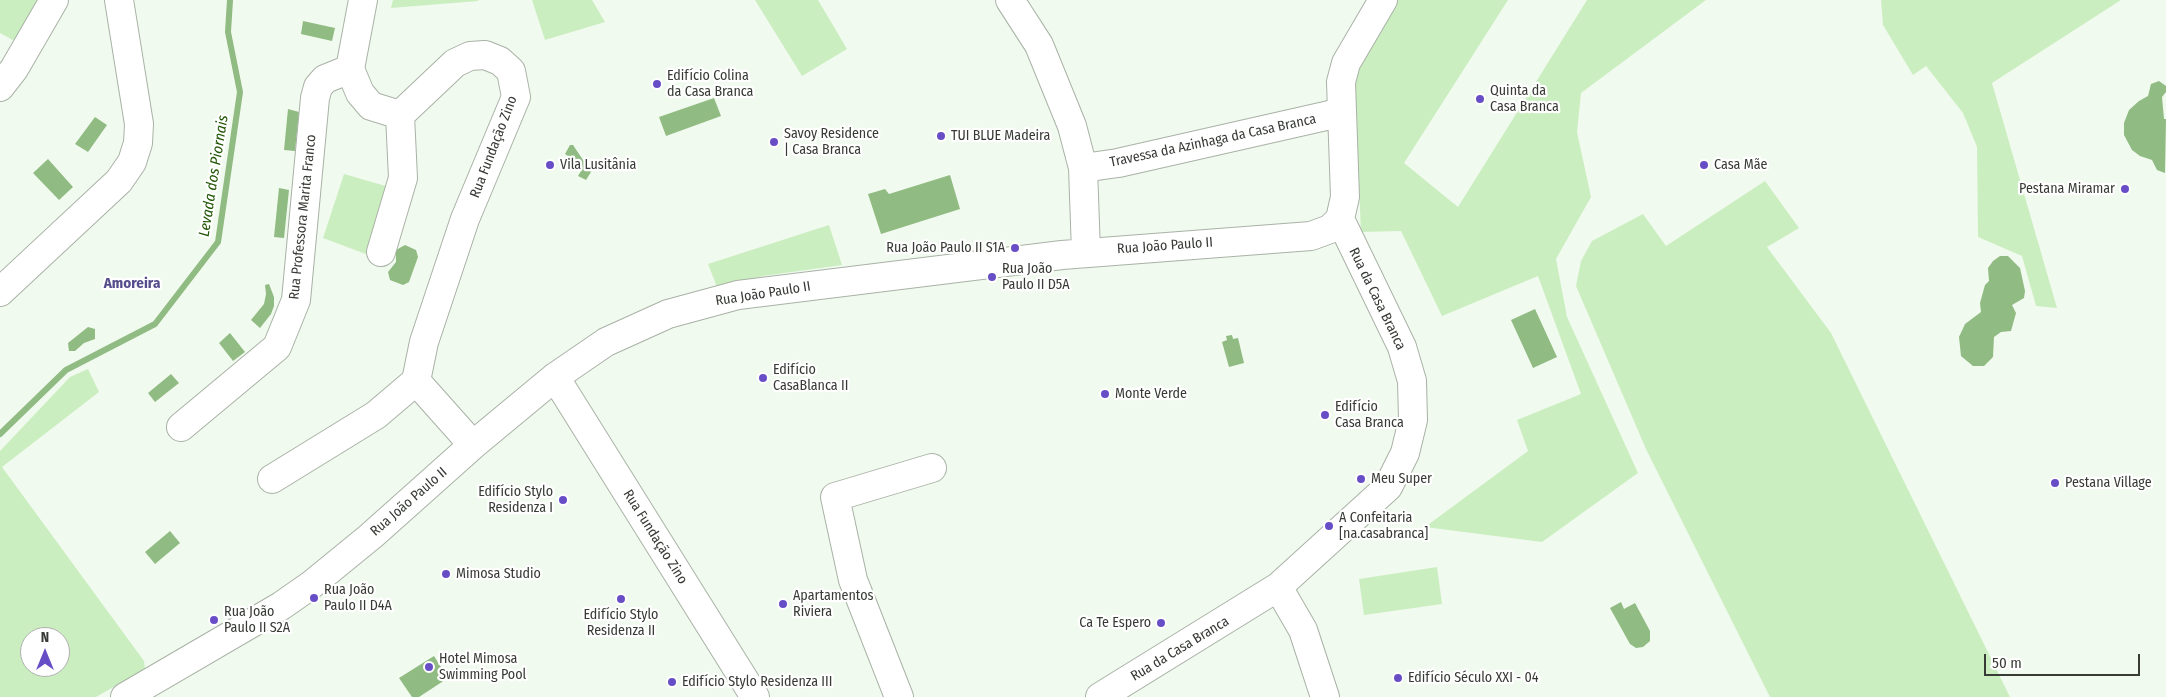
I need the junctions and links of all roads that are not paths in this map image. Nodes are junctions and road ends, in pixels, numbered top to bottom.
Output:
1 (54, 0) edge
2 (119, 0) edge
3 (363, 0) edge
4 (1010, 0) edge
5 (1383, 0) edge
6 (350, 69) junction
7 (0, 87) edge
8 (1342, 109) junction
9 (400, 115) junction
10 (1083, 168) junction
11 (1340, 219) junction
12 (381, 252) dead end
13 (1086, 252) junction
14 (0, 292) edge
15 (556, 377) junction
16 (416, 381) junction
17 (181, 427) dead end
18 (473, 445) junction
19 (932, 468) dead end
20 (272, 479) dead end
21 (1278, 587) junction
22 (125, 697) edge
23 (755, 697) edge
24 (899, 697) edge
25 (1100, 697) edge
26 (1325, 697) edge

1 - 7 street
2 - 14 street
3 - 6 street
4 - 10 street
5 - 8 street
6 - 9 street
6 - 17 street, Rua Professora Marita Franco
8 - 10 street, Travessa da Azinhaga da Casa Branca
8 - 11 street
9 - 12 street
9 - 16 street, Rua Fundação Zino
10 - 13 street
11 - 13 street, Rua João Paulo II
11 - 21 street, Rua da Casa Branca
13 - 15 street, Rua João Paulo II
15 - 18 street, Rua João Paulo II
15 - 23 street, Rua Fundação Zino
16 - 18 street
16 - 20 street
18 - 22 street, Rua João Paulo II
19 - 24 street
21 - 25 street, Rua da Casa Branca
21 - 26 street

